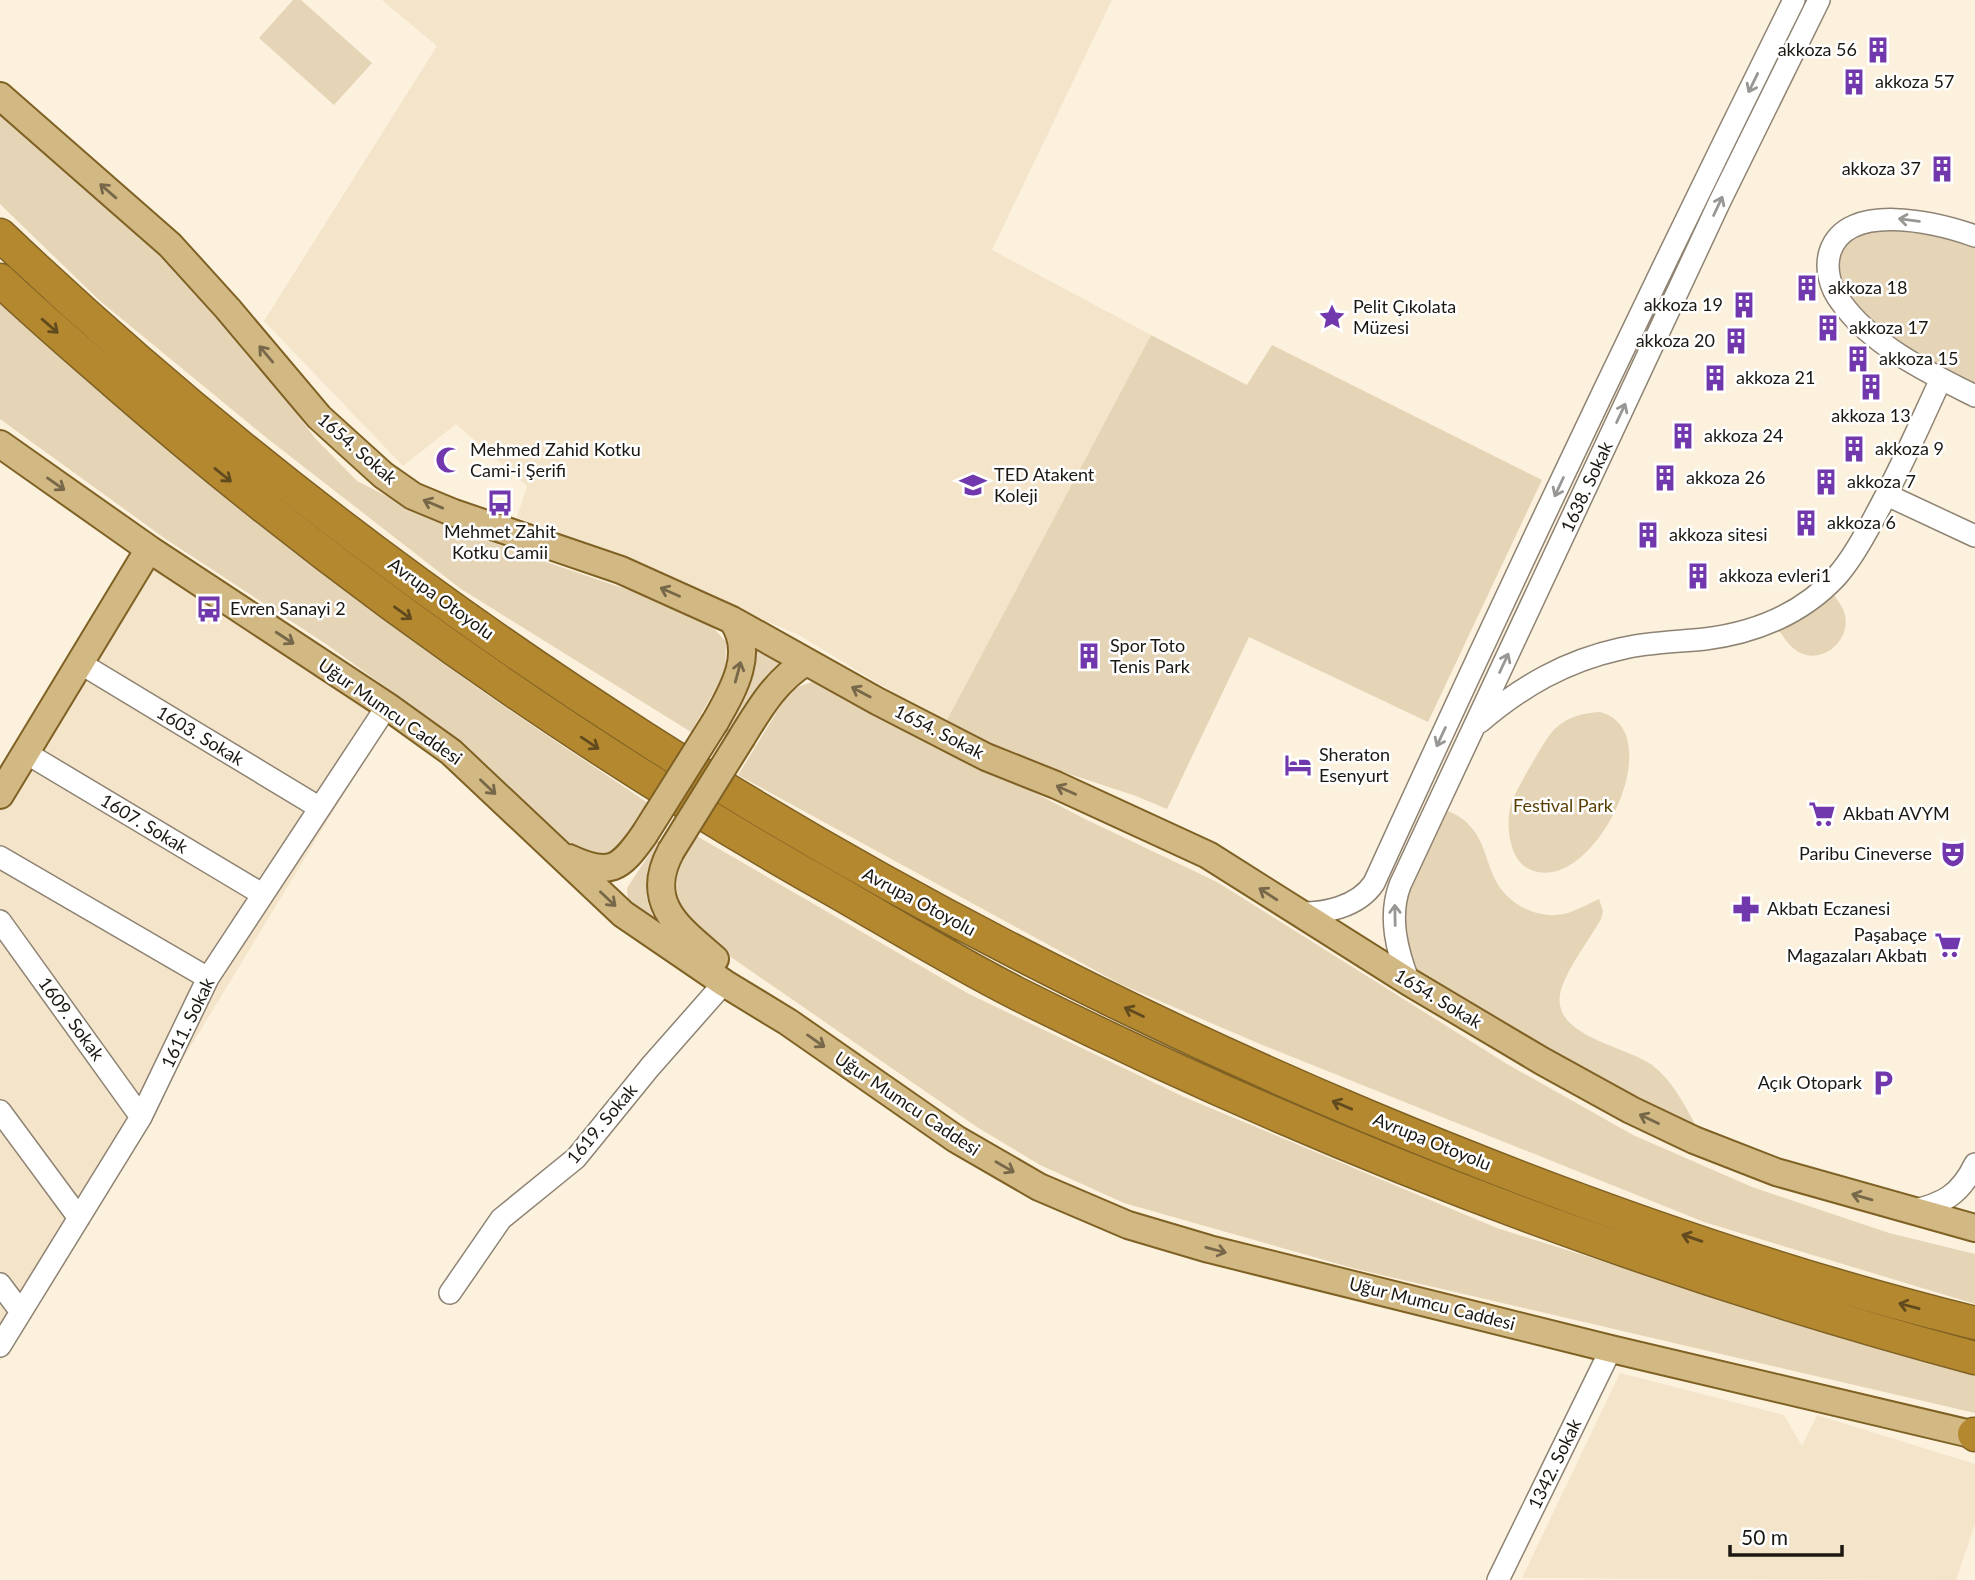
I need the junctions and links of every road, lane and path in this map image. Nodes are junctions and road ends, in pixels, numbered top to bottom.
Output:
1 (1794, 0) edge
2 (1819, 0) edge
3 (0, 96) edge
4 (0, 235) edge
5 (1975, 236) edge
6 (0, 280) edge
7 (1941, 379) junction
8 (1975, 396) edge
9 (0, 444) edge
10 (1887, 495) junction
11 (1975, 536) edge
12 (149, 549) junction
13 (732, 620) junction
14 (806, 662) junction
15 (80, 663) junction
16 (387, 706) junction
17 (1473, 728) junction
18 (26, 754) junction
19 (0, 795) edge
20 (320, 808) junction
21 (558, 853) junction
22 (0, 857) edge
23 (262, 894) junction
24 (1297, 913) junction
25 (0, 921) edge
26 (208, 978) junction
27 (1409, 982) junction
28 (724, 983) junction
29 (788, 1022) junction
30 (0, 1111) edge
31 (141, 1117) junction
32 (1975, 1164) edge
33 (1911, 1211) junction
34 (79, 1218) junction
35 (1975, 1228) edge
36 (0, 1283) edge
37 (450, 1293) dead end
38 (21, 1312) junction
39 (1975, 1323) edge
40 (0, 1346) edge
41 (1611, 1349) junction
42 (1975, 1358) edge
43 (1975, 1438) edge
44 (1498, 1580) edge

1 -> 24 street, 1638. Sokak
17 -> 2 street, 1638. Sokak
13 -> 3 main road, 1654. Sokak
39 -> 4 highway, Avrupa Otoyolu
5 -> 7 street
6 -> 42 highway, Avrupa Otoyolu
7 - 8 street
7 - 10 street
9 -> 12 main road, Uğur Mumcu Caddesi
10 - 11 street
10 - 17 street
12 - 15 main road
12 -> 16 main road, Uğur Mumcu Caddesi
13 - 14 main road, 1654. Sokak
21 -> 13 main road, bridge
24 -> 14 main road, 1654. Sokak
14 - 29 main road, bridge
15 - 18 main road
15 - 20 street, 1603. Sokak
16 - 20 street, 1611. Sokak
16 -> 21 main road, Uğur Mumcu Caddesi
27 -> 17 street, 1638. Sokak
18 - 19 main road
18 - 23 street, 1607. Sokak
20 - 23 street, 1611. Sokak
21 -> 28 main road, Uğur Mumcu Caddesi
22 - 26 street
23 - 26 street, 1611. Sokak
24 - 27 main road, 1654. Sokak
25 - 31 street, 1609. Sokak
26 - 31 street, 1611. Sokak
33 -> 27 main road, 1654. Sokak
28 - 29 main road, Uğur Mumcu Caddesi
28 - 37 street, 1619. Sokak
29 -> 41 main road, Uğur Mumcu Caddesi
30 - 34 street
31 - 34 street, 1611. Sokak
32 - 33 street
33 - 35 main road, 1654. Sokak
34 - 38 street, 1611. Sokak
36 - 38 street
38 - 40 street, 1611. Sokak
41 - 43 main road, Uğur Mumcu Caddesi
41 - 44 street, 1342. Sokak

